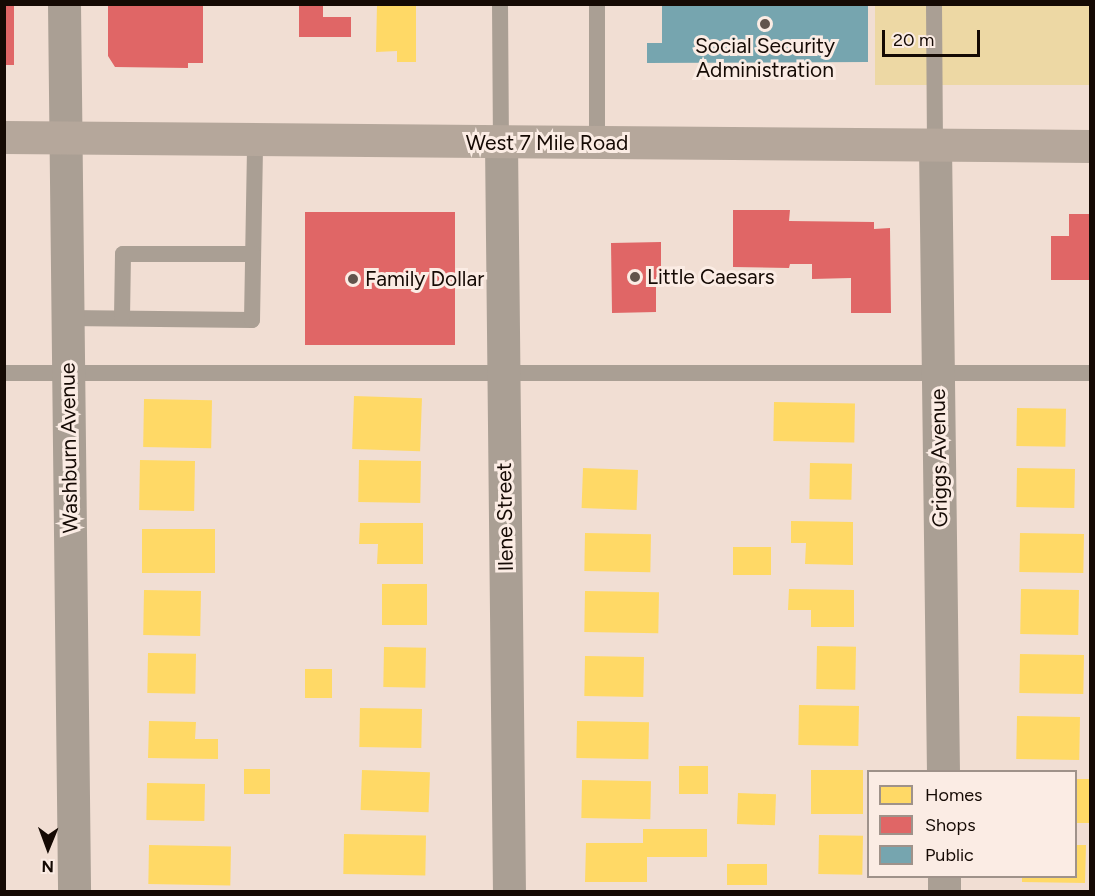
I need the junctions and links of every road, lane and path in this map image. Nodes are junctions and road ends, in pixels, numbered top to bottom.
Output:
1 (64, 4) edge
2 (500, 4) edge
3 (597, 4) edge
4 (934, 4) edge
5 (4, 137) edge
6 (65, 137) junction
7 (255, 140) junction
8 (501, 143) junction
9 (597, 143) junction
10 (935, 146) junction
11 (1090, 146) edge
12 (253, 254) junction
13 (67, 318) junction
14 (122, 318) junction
15 (938, 372) junction
16 (4, 373) edge
17 (1090, 373) edge
18 (68, 374) junction
19 (504, 374) junction
20 (943, 770) edge
21 (74, 891) edge
22 (509, 891) edge

1 - 6 street, Washburn Avenue
2 - 8 lane
3 - 9 lane
4 - 10 lane
5 - 6 main road, West 7 Mile Road
6 - 7 main road, West 7 Mile Road
6 - 13 street, Washburn Avenue
7 - 8 main road, West 7 Mile Road
7 - 12 lane
8 - 9 main road, West 7 Mile Road
8 - 19 street, Ilene Street
9 - 10 main road, West 7 Mile Road
10 - 11 main road, West 7 Mile Road
10 - 15 street, Griggs Avenue
12 - 14 lane
12 - 14 lane
13 - 14 lane
13 - 18 street, Washburn Avenue
15 - 17 lane
15 - 19 lane
15 - 20 street, Griggs Avenue
16 - 18 lane
18 - 19 lane
18 - 21 street, Washburn Avenue
19 - 22 street, Ilene Street

